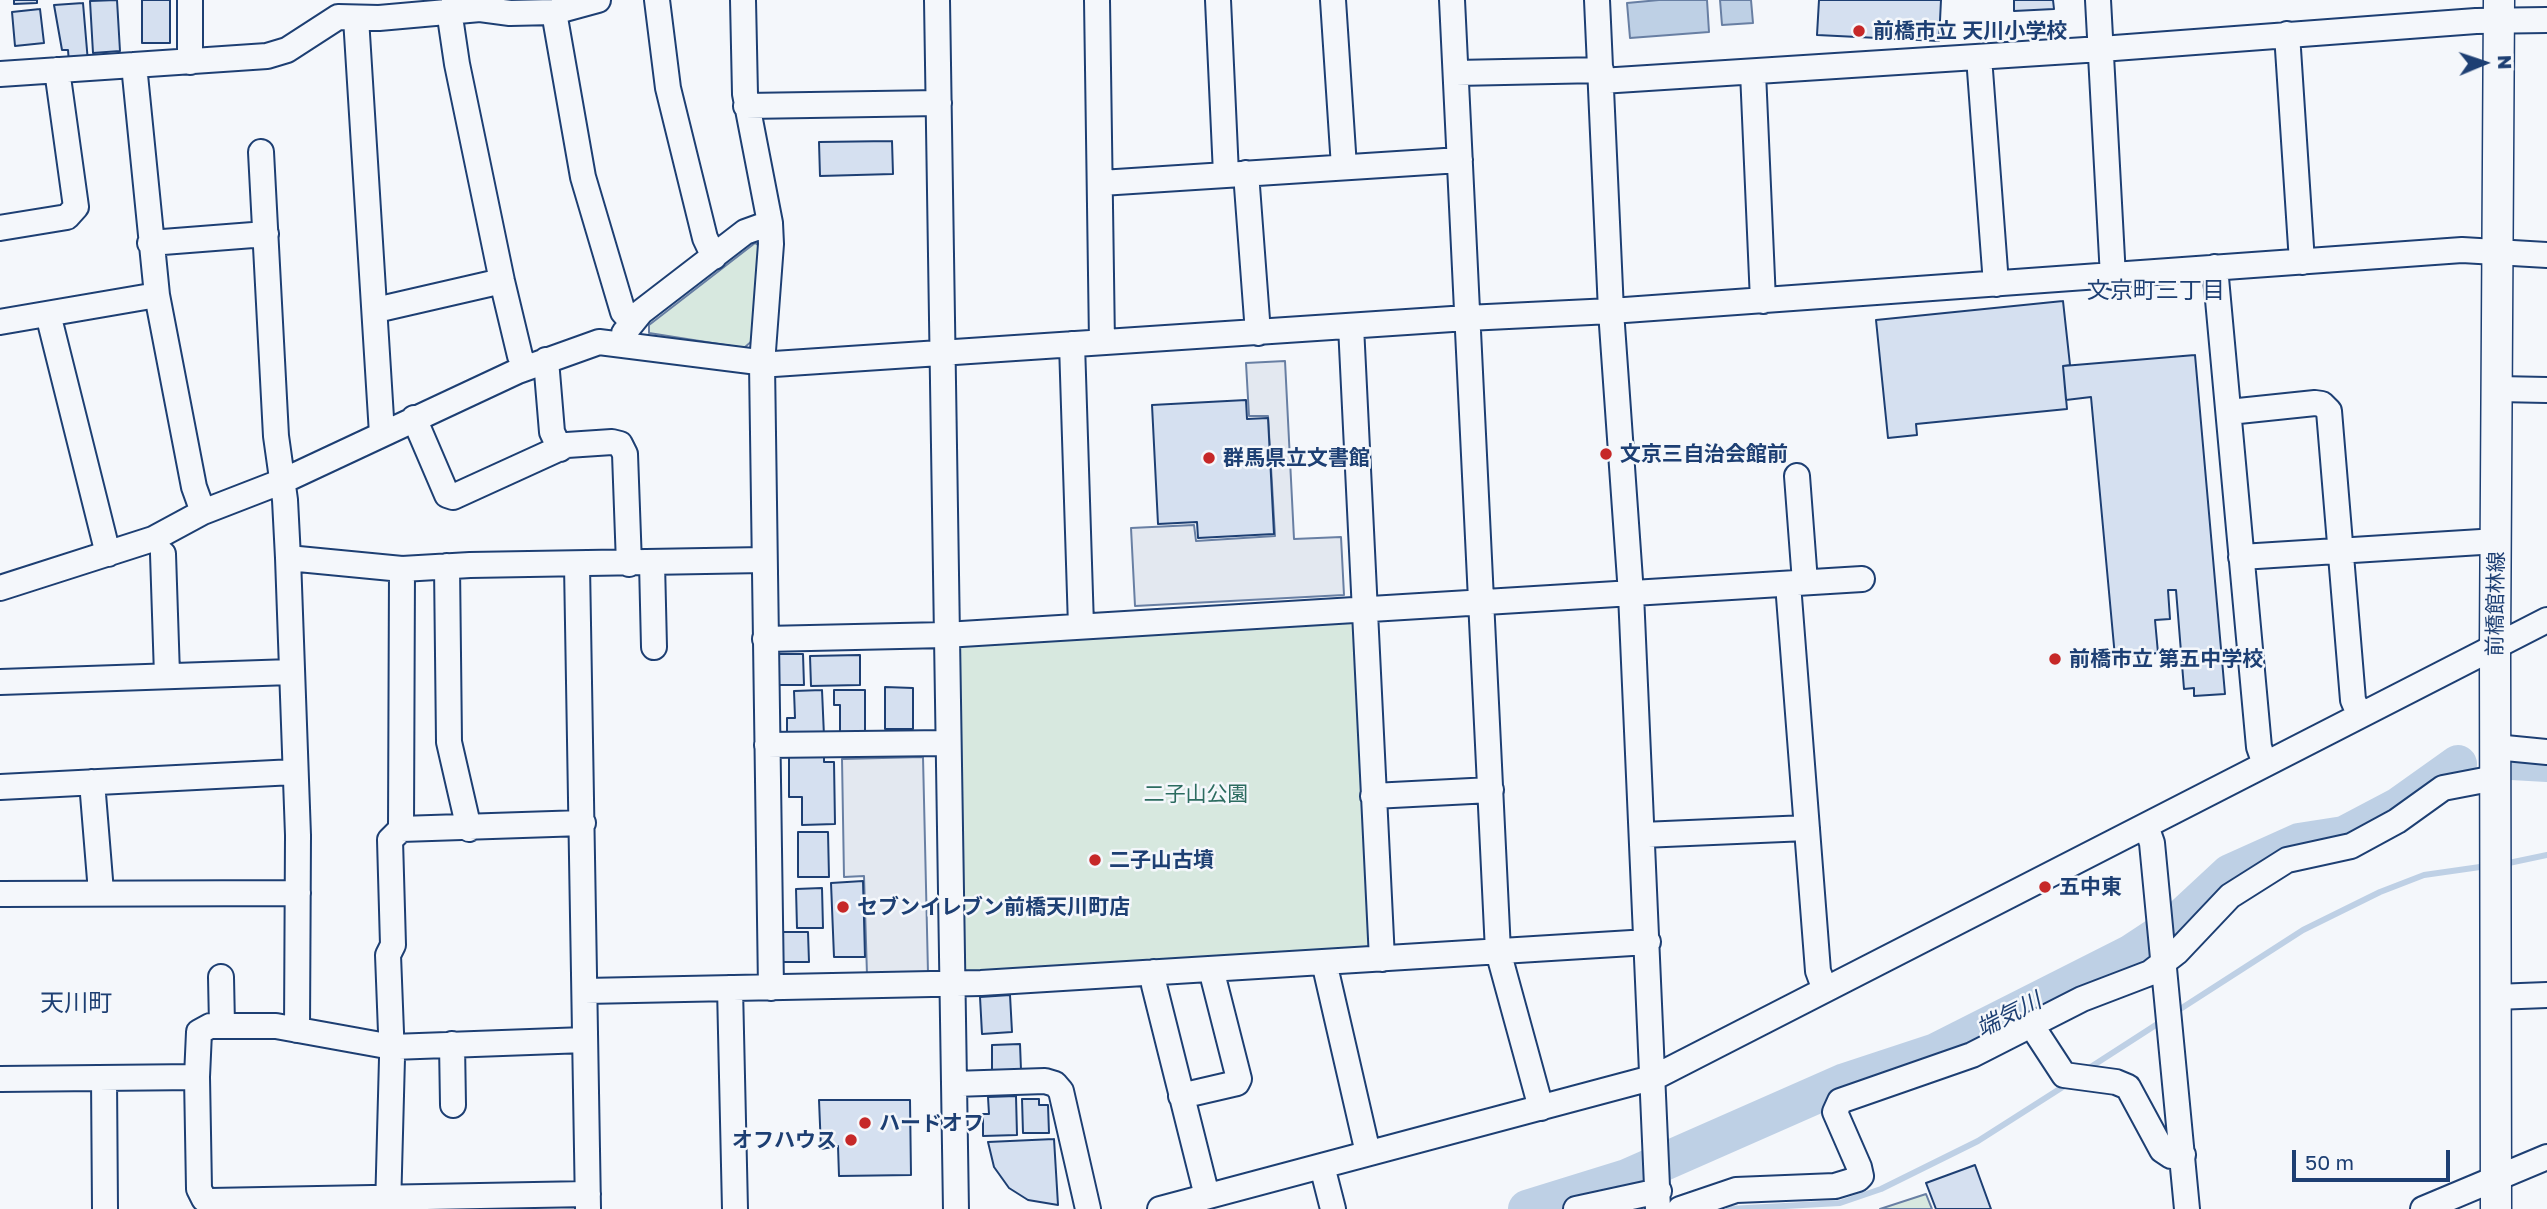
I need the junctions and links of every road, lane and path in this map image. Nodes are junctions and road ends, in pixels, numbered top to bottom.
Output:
1 (190, 0) edge
2 (598, 0) edge
3 (657, 0) edge
4 (743, 0) edge
5 (937, 0) edge
6 (1097, 0) edge
7 (1218, 0) edge
8 (1333, 0) edge
9 (1452, 0) edge
10 (1597, 0) edge
11 (2098, 0) edge
12 (480, 4) edge
13 (449, 10) junction
14 (2499, 10) edge
15 (343, 12) edge
16 (554, 12) junction
17 (2547, 20) edge
18 (2287, 34) junction
19 (2101, 50) junction
20 (1979, 57) junction
21 (190, 62) junction
22 (134, 65) junction
23 (57, 70) junction
24 (1753, 72) junction
25 (1456, 73) junction
26 (0, 74) edge
27 (1601, 76) junction
28 (939, 103) junction
29 (746, 106) junction
30 (261, 152) dead end
31 (1460, 160) junction
32 (1344, 167) junction
33 (1236, 174) junction
34 (1101, 183) junction
35 (769, 223) junction
36 (0, 228) edge
37 (266, 234) junction
38 (150, 243) junction
39 (2496, 251) junction
40 (2547, 255) edge
41 (714, 257) junction
42 (2302, 262) junction
43 (2215, 267) junction
44 (2113, 276) junction
45 (502, 281) junction
46 (1996, 284) junction
47 (157, 295) junction
48 (1763, 301) junction
49 (376, 310) junction
50 (1612, 311) junction
51 (48, 314) junction
52 (1467, 318) junction
53 (631, 321) junction
54 (0, 322) edge
55 (1351, 326) junction
56 (1258, 332) junction
57 (1102, 342) junction
58 (621, 344) junction
59 (1072, 344) junction
60 (943, 353) junction
61 (536, 364) junction
62 (762, 364) junction
63 (2498, 389) junction
64 (2547, 390) edge
65 (2229, 412) junction
66 (414, 418) junction
67 (382, 434) junction
68 (559, 449) junction
69 (1797, 476) dead end
70 (283, 481) junction
71 (203, 512) junction
72 (2497, 541) junction
73 (2342, 550) junction
74 (108, 554) junction
75 (163, 554) dead end
76 (2241, 557) junction
77 (288, 558) junction
78 (764, 560) junction
79 (640, 563) junction
80 (577, 565) junction
81 (447, 566) junction
82 (402, 569) junction
83 (1861, 579) dead end
84 (2, 580) edge
85 (1797, 583) junction
86 (1631, 594) junction
87 (1481, 600) junction
88 (1365, 607) junction
89 (2547, 620) edge
90 (1082, 626) junction
91 (945, 635) junction
92 (765, 639) junction
93 (2495, 646) junction
94 (654, 647) dead end
95 (291, 672) junction
96 (167, 675) junction
97 (0, 682) edge
98 (2359, 714) junction
99 (947, 743) junction
100 (767, 745) junction
101 (2496, 747) junction
102 (2547, 752) edge
103 (2265, 764) junction
104 (294, 772) junction
105 (2496, 778) junction
106 (92, 782) junction
107 (0, 787) edge
108 (1491, 790) junction
109 (1373, 796) junction
110 (583, 823) junction
111 (2146, 826) junction
112 (469, 828) junction
113 (1807, 828) junction
114 (401, 829) junction
115 (1642, 835) junction
116 (101, 892) junction
117 (298, 893) junction
118 (0, 894) edge
119 (1648, 942) junction
120 (1498, 951) junction
121 (1382, 959) junction
122 (1324, 962) junction
123 (2163, 965) junction
124 (1211, 969) junction
125 (1154, 972) junction
126 (221, 977) dead end
127 (951, 984) junction
128 (730, 988) junction
129 (771, 988) junction
130 (1825, 990) junction
131 (585, 991) junction
132 (2547, 995) edge
133 (2495, 997) junction
134 (222, 1025) junction
135 (2032, 1026) junction
136 (297, 1030) junction
137 (585, 1040) junction
138 (452, 1044) junction
139 (392, 1046) junction
140 (197, 1077) junction
141 (1655, 1077) junction
142 (104, 1078) junction
143 (0, 1079) edge
144 (954, 1084) junction
145 (1181, 1096) junction
146 (453, 1105) dead end
147 (1541, 1108) junction
148 (1368, 1153) junction
149 (2183, 1154) junction
150 (2547, 1157) edge
151 (1322, 1166) junction
152 (2495, 1180) junction
153 (1207, 1196) junction
154 (1658, 1200) edge
155 (588, 1202) edge
156 (389, 1203) edge
157 (271, 1205) edge
158 (105, 1209) edge
159 (734, 1209) edge
160 (956, 1209) edge
161 (1088, 1209) edge
162 (1160, 1209) edge
163 (1333, 1209) edge
164 (1576, 1209) edge
165 (1680, 1209) edge
166 (2187, 1209) edge
167 (2423, 1209) edge
168 (2496, 1209) edge

1 - 21 street
2 - 16 street
3 - 41 street
4 - 29 street
5 - 28 street
6 - 34 street
7 - 33 street
8 - 32 street
9 - 25 street
10 - 27 street
11 - 19 street
12 - 13 street
12 - 16 street
13 - 15 street
13 - 45 street
14 - 17 street
14 - 18 street
14 - 39 main road, 前橋館林線
15 - 21 street
15 - 49 street
16 - 53 street
18 - 19 street
18 - 42 street
19 - 20 street
19 - 44 street
20 - 24 street
20 - 46 street
21 - 22 street
22 - 23 street
22 - 38 street
23 - 26 street
23 - 36 street
24 - 27 street
24 - 48 street
25 - 27 street
25 - 31 street
27 - 50 street
28 - 29 street
28 - 60 street
29 - 35 street
30 - 37 street
31 - 32 street
31 - 52 street
32 - 33 street
33 - 34 street
33 - 56 street
34 - 57 street
35 - 41 street
35 - 62 street
37 - 38 street
37 - 70 street
38 - 47 street
39 - 40 street
39 - 42 street
39 - 63 main road, 前橋館林線
41 - 53 street
42 - 43 street
43 - 44 street
43 - 65 street
44 - 46 street
45 - 49 street
45 - 61 street
46 - 48 street
47 - 51 street
47 - 71 street
48 - 50 street
49 - 67 street
50 - 52 street
50 - 86 street
51 - 54 street
51 - 74 street
52 - 55 street
52 - 87 street
53 - 58 street
55 - 56 street
55 - 88 street
56 - 57 street
57 - 59 street
58 - 61 street
58 - 62 street
59 - 60 street
59 - 90 street
60 - 62 street
60 - 91 street
61 - 66 street
61 - 68 street
62 - 78 street
63 - 64 street
63 - 72 main road, 前橋館林線
65 - 73 street
65 - 76 street
66 - 67 street
66 - 68 street
67 - 70 street
68 - 79 street
69 - 85 street
70 - 71 street
70 - 77 street
71 - 74 street
72 - 73 street
72 - 93 main road, 前橋館林線
73 - 76 street
73 - 98 street
74 - 84 street
75 - 96 street
76 - 103 street
77 - 82 street
77 - 95 street
78 - 79 street
78 - 92 street
79 - 80 street
79 - 94 street
80 - 81 street
80 - 110 street
81 - 82 street
81 - 112 street
82 - 114 street
83 - 85 street
85 - 86 street
85 - 113 street
86 - 87 street
86 - 115 street
87 - 88 street
87 - 108 street
88 - 90 street
88 - 109 street
89 - 93 street
90 - 91 street
91 - 92 street
91 - 99 street
92 - 100 street
93 - 98 street
93 - 101 main road, 前橋館林線
95 - 96 street
95 - 104 street
96 - 97 street
98 - 103 street
99 - 100 street
99 - 127 street
100 - 129 street
101 - 102 street
101 - 105 main road, 前橋館林線
103 - 111 street
104 - 106 street
104 - 117 street
105 - 123 street
105 - 133 main road, 前橋館林線
106 - 107 street
106 - 116 street
108 - 109 street
108 - 120 street
109 - 121 street
110 - 112 street
110 - 131 street
111 - 123 street
111 - 130 street
112 - 114 street
113 - 115 street
113 - 130 street
114 - 139 street
115 - 119 street
116 - 117 street
116 - 118 street
117 - 136 street
119 - 120 street
119 - 141 street
120 - 121 street
120 - 147 street
121 - 122 street
122 - 124 street
122 - 148 street
123 - 135 street
123 - 149 street
124 - 125 street
124 - 145 street
125 - 127 street
125 - 145 street
126 - 134 street
127 - 129 street
127 - 144 street
128 - 129 street
128 - 131 street
128 - 159 street
130 - 141 street
131 - 137 street
132 - 133 street
133 - 152 main road, 前橋館林線
134 - 136 street
134 - 140 street
135 - 149 street
135 - 165 street
136 - 139 street
137 - 138 street
137 - 155 street
138 - 139 street
138 - 146 street
139 - 156 street
140 - 142 street
140 - 157 street
141 - 147 street
141 - 154 street
142 - 143 street
142 - 158 street
144 - 160 street
144 - 161 street
145 - 153 street
147 - 148 street
148 - 151 street
149 - 166 street
150 - 152 street
151 - 153 street
151 - 163 street
152 - 167 street
152 - 168 main road, 前橋館林線
153 - 162 street
154 - 164 street
155 - 156 street
156 - 157 street

